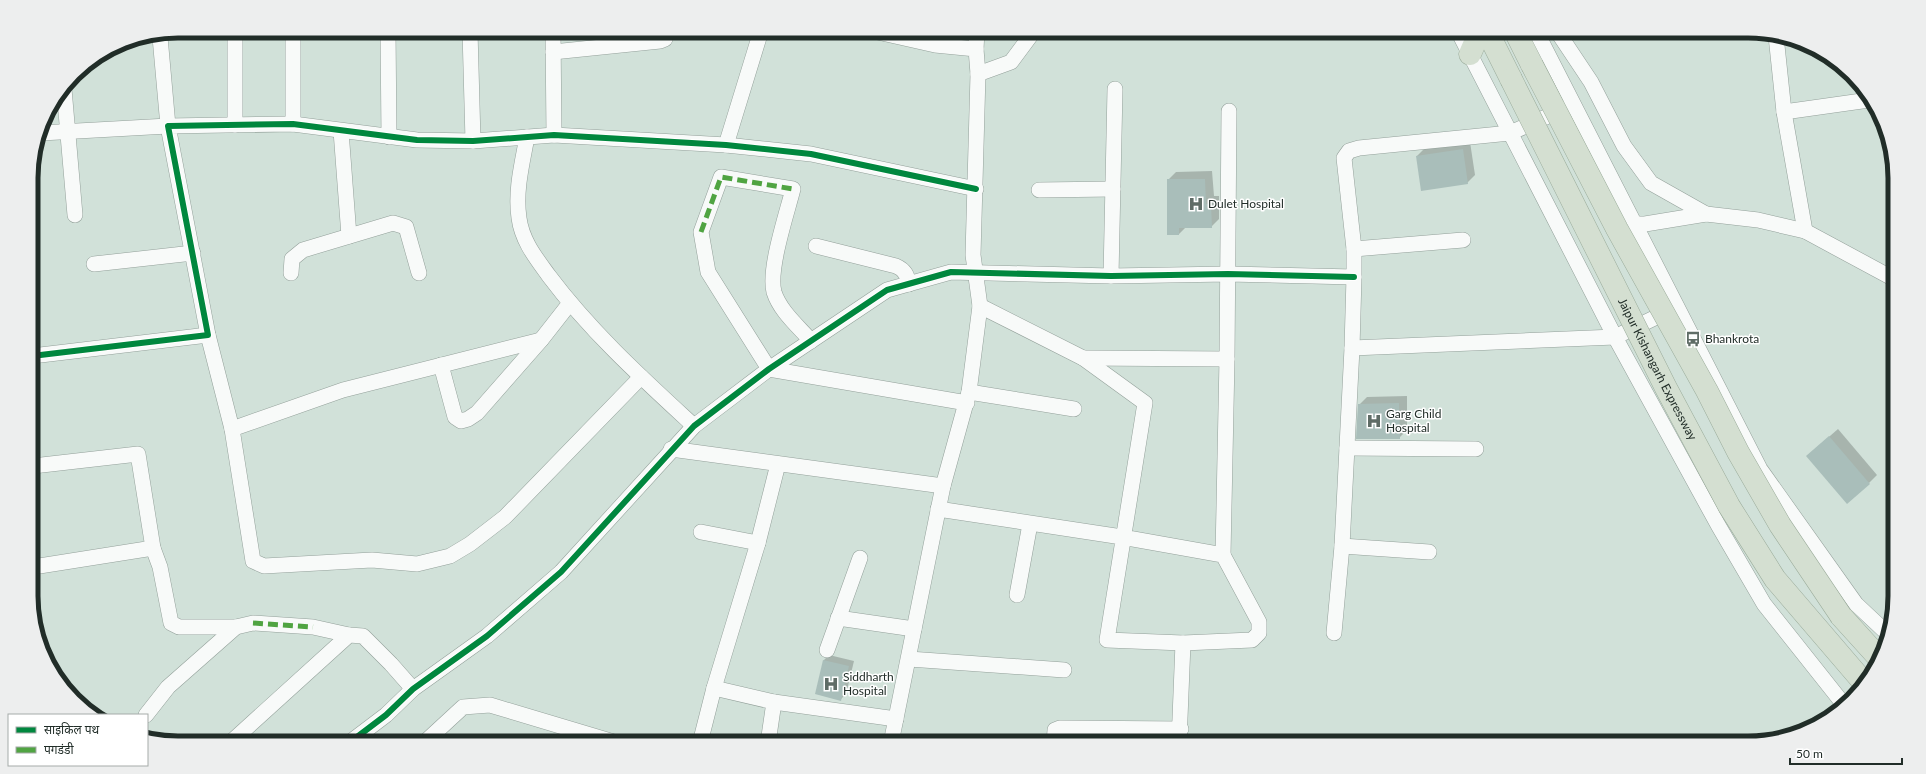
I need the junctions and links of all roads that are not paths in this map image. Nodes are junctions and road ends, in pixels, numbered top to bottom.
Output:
1 (235, 38) edge
2 (293, 38) edge
3 (388, 38) edge
4 (470, 38) edge
5 (553, 38) edge
6 (665, 38) edge
7 (759, 38) edge
8 (904, 38) edge
9 (977, 38) edge
10 (1029, 38) edge
11 (1462, 38) edge
12 (1477, 38) edge
13 (1490, 38) edge
14 (1518, 38) edge
15 (1539, 38) edge
16 (1562, 38) edge
17 (160, 39) edge
18 (1777, 41) edge
19 (976, 48) junction
20 (553, 52) junction
21 (1470, 54) junction
22 (978, 74) junction
23 (1115, 89) dead end
24 (65, 97) edge
25 (1864, 101) edge
26 (1573, 106) junction
27 (1229, 111) dead end
28 (1784, 112) junction
29 (293, 124) junction
30 (235, 125) junction
31 (168, 126) junction
32 (67, 131) junction
33 (342, 131) junction
34 (45, 133) edge
35 (1510, 133) junction
36 (554, 135) junction
37 (389, 137) junction
38 (527, 137) junction
39 (473, 141) junction
40 (726, 145) junction
41 (976, 188) junction
42 (1039, 190) dead end
43 (1112, 190) junction
44 (1706, 214) junction
45 (75, 215) dead end
46 (1633, 224) junction
47 (1805, 231) junction
48 (349, 236) junction
49 (1464, 240) dead end
50 (816, 246) dead end
51 (1354, 249) junction
52 (192, 253) junction
53 (94, 264) dead end
54 (292, 273) dead end
55 (418, 273) dead end
56 (976, 274) junction
57 (1228, 274) junction
58 (1111, 276) junction
59 (1888, 276) edge
60 (1354, 277) junction
61 (909, 284) junction
62 (570, 303) junction
63 (980, 306) junction
64 (1676, 307) junction
65 (208, 335) junction
66 (1615, 337) junction
67 (541, 340) junction
68 (811, 341) junction
69 (1352, 348) junction
70 (38, 355) edge
71 (1082, 358) junction
72 (1227, 359) junction
73 (441, 365) junction
74 (769, 369) junction
75 (641, 377) junction
76 (968, 397) junction
77 (1074, 409) dead end
78 (694, 426) junction
79 (232, 429) junction
80 (1347, 448) junction
81 (671, 449) junction
82 (1476, 449) dead end
83 (778, 464) junction
84 (38, 465) edge
85 (943, 486) junction
86 (938, 509) junction
87 (1030, 524) junction
88 (701, 532) dead end
89 (1122, 537) junction
90 (758, 543) junction
91 (1342, 546) junction
92 (153, 548) junction
93 (1429, 552) dead end
94 (1223, 555) junction
95 (860, 558) dead end
96 (38, 566) edge
97 (1016, 594) dead end
98 (838, 618) junction
99 (236, 627) junction
100 (914, 629) junction
101 (1884, 630) edge
102 (1334, 633) dead end
103 (349, 635) junction
104 (1183, 643) junction
105 (826, 650) dead end
106 (1876, 654) edge
107 (909, 659) junction
108 (1064, 670) dead end
109 (1861, 678) edge
110 (714, 688) junction
111 (413, 689) junction
112 (1841, 700) edge
113 (774, 702) junction
114 (147, 714) edge
115 (896, 719) junction
116 (238, 736) edge
117 (358, 736) edge
118 (432, 736) edge
119 (594, 736) edge
120 (702, 736) edge
121 (769, 736) edge
122 (892, 736) edge
123 (1055, 736) edge
124 (1180, 736) edge

1 - 30 street
2 - 29 street
3 - 37 street
4 - 39 street
5 - 20 street
6 - 20 street
7 - 40 street
8 - 19 street
9 - 19 street
10 - 22 street
11 - 21 street
12 - 21 highway
13 - 109 highway, Jaipur Kishangarh Expressway, bridge
14 - 106 highway, bridge
15 - 26 street
16 - 44 street
17 - 31 street
18 - 28 street
19 - 22 street
20 - 36 street
21 - 35 street
22 - 41 street
23 - 43 street
24 - 32 street
25 - 28 street
26 - 35 street
26 - 46 street
27 - 57 street
28 - 47 street
29 - 30 street
29 - 33 street
30 - 31 street
31 - 32 street
31 - 52 street
32 - 34 street
32 - 45 street
33 - 37 street
33 - 48 street
35 - 51 street
35 - 66 street
36 - 38 street
36 - 40 street
37 - 39 street
38 - 39 street
38 - 62 street
40 - 41 street
41 - 56 street
42 - 43 street
43 - 58 street
44 - 46 street
44 - 47 street
46 - 64 street
47 - 59 street
48 - 54 street
48 - 55 street
49 - 51 street
50 - 61 street
51 - 60 street
52 - 53 street
52 - 65 street
56 - 58 street
56 - 61 street
56 - 63 street
57 - 58 street
57 - 60 street
57 - 72 street
60 - 69 street
61 - 68 street
62 - 67 street
62 - 75 street
63 - 71 street
63 - 76 street
64 - 66 street
64 - 101 street
65 - 70 street
65 - 79 street
66 - 69 street
66 - 112 street
67 - 73 street
67 - 73 street
68 - 74 street
68 - 74 street
69 - 80 street
71 - 72 street
71 - 89 street
72 - 94 street
73 - 79 street
74 - 76 street
74 - 78 street
75 - 78 street
75 - 79 street
76 - 77 street
76 - 85 street
78 - 81 street
80 - 82 street
80 - 91 street
81 - 83 street
81 - 111 street
83 - 85 street
83 - 90 street
84 - 92 street
85 - 86 street
86 - 87 street
86 - 100 street
87 - 89 street
87 - 97 street
88 - 90 street
89 - 94 street
89 - 104 street
90 - 110 street
91 - 93 street
91 - 102 street
92 - 96 street
92 - 99 street
94 - 104 street
95 - 98 street
98 - 100 street
98 - 105 street
99 - 103 street
99 - 114 street
100 - 107 street
103 - 111 street
103 - 116 street
104 - 124 street
107 - 108 street
107 - 115 street
110 - 113 street
110 - 120 street
111 - 117 street
113 - 115 street
113 - 121 street
115 - 122 street
118 - 119 street
123 - 124 street

